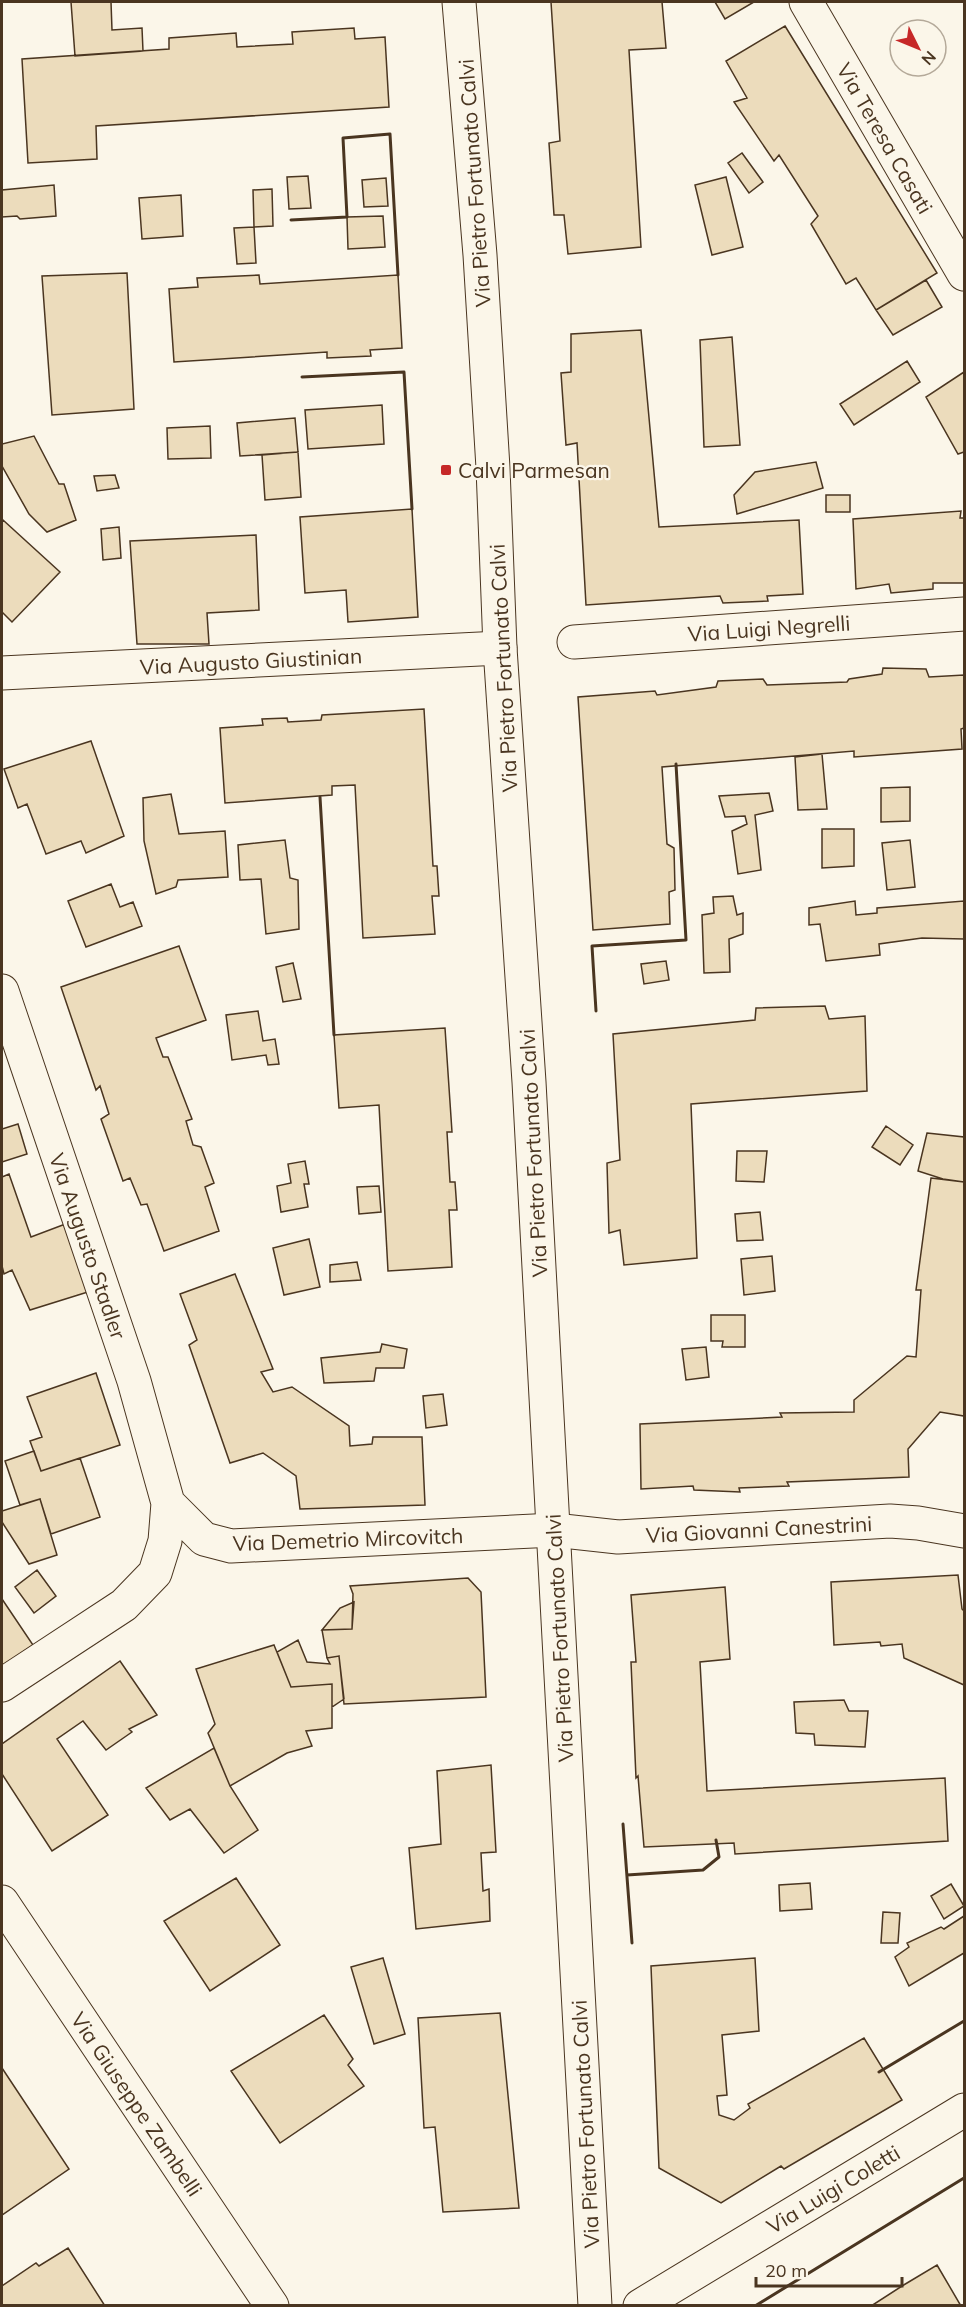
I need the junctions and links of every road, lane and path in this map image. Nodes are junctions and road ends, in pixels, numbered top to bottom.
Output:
1 (459, 2) edge
2 (806, 2) edge
3 (964, 274) edge
4 (964, 614) edge
5 (574, 642) dead end
6 (500, 648) junction
7 (2, 673) edge
8 (2, 991) edge
9 (168, 1503) junction
10 (554, 1530) junction
11 (964, 1531) edge
12 (2, 1685) edge
13 (2, 1902) edge
14 (964, 2110) edge
15 (272, 2306) edge
16 (595, 2306) edge
17 (640, 2306) edge

1 - 6 street, Via Pietro Fortunato Calvi
2 - 3 street, Via Teresa Casati
4 - 5 street, Via Luigi Negrelli
6 - 7 street, Via Augusto Giustinian
6 - 10 street, Via Pietro Fortunato Calvi
8 - 9 street, Via Augusto Stadler
9 - 10 street, Via Demetrio Mircovitch
9 - 12 street
10 - 11 street, Via Giovanni Canestrini
10 - 16 street, Via Pietro Fortunato Calvi
13 - 15 street, Via Giuseppe Zambelli
14 - 17 street, Via Luigi Coletti

